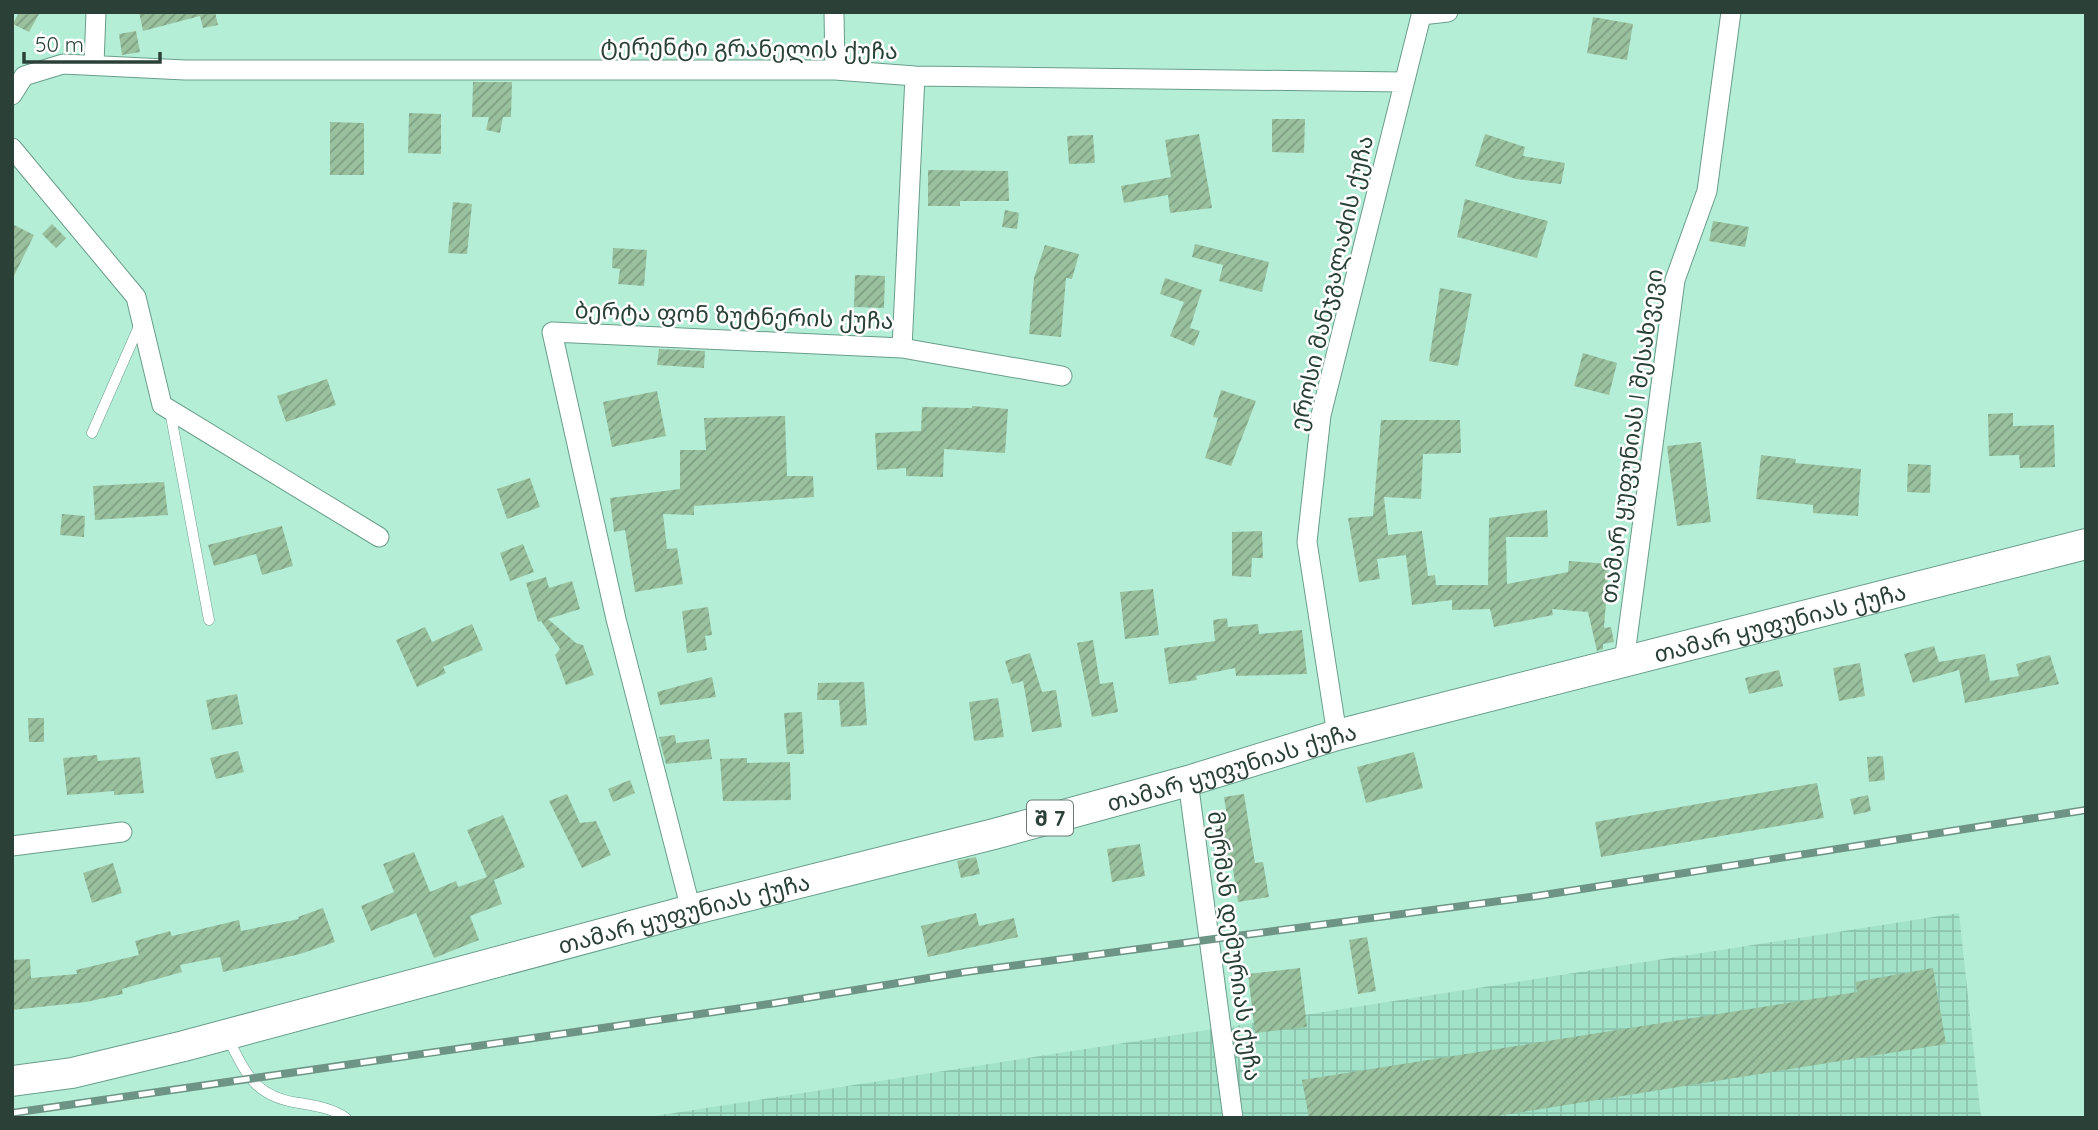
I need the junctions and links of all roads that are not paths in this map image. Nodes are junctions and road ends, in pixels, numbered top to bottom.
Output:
1 (96, 12) edge
2 (834, 12) edge
3 (1448, 12) edge
4 (1731, 12) edge
5 (1421, 14) edge
6 (94, 64) junction
7 (835, 69) junction
8 (915, 76) junction
9 (1404, 82) junction
10 (12, 95) edge
11 (12, 148) edge
12 (142, 320) junction
13 (902, 348) junction
14 (1062, 376) dead end
15 (170, 410) junction
16 (92, 433) dead end
17 (379, 537) dead end
18 (2086, 544) edge
19 (209, 620) dead end
20 (1624, 662) junction
21 (1337, 734) junction
22 (1188, 781) junction
23 (122, 832) dead end
24 (12, 846) edge
25 (691, 910) junction
26 (226, 1035) junction
27 (12, 1081) edge
28 (346, 1118) edge
29 (1233, 1118) edge

1 - 6 street
2 - 7 street
3 - 5 street
4 - 20 street, თამარ ყუფუნიას I შესახვევი
5 - 9 street, ეროსი მანჯგალაძის ქუჩა
6 - 7 street, ტერენტი გრანელის ქუჩა
6 - 10 street, ტერენტი გრანელის ქუჩა
7 - 8 street, ტერენტი გრანელის ქუჩა
8 - 9 street, ტერენტი გრანელის ქუჩა
8 - 13 street, ბერტა ფონ ზუტნერის ქუჩა
9 - 21 street, ეროსი მანჯგალაძის ქუჩა
11 - 12 street
12 - 15 street
12 - 16 lane
13 - 14 street
13 - 25 street, ბერტა ფონ ზუტნერის ქუჩა
15 - 17 street
15 - 19 lane
18 - 20 main road, თამარ ყუფუნიას ქუჩა / შ 7
20 - 21 main road, თამარ ყუფუნიას ქუჩა / შ 7
21 - 22 main road, თამარ ყუფუნიას ქუჩა / შ 7
22 - 25 main road, თამარ ყუფუნიას ქუჩა / შ 7
22 - 29 street, მურმან დემურიას ქუჩა
23 - 24 street
25 - 26 main road, თამარ ყუფუნიას ქუჩა / შ 7
26 - 27 main road, თამარ ყუფუნიას ქუჩა / შ 7
26 - 28 lane

